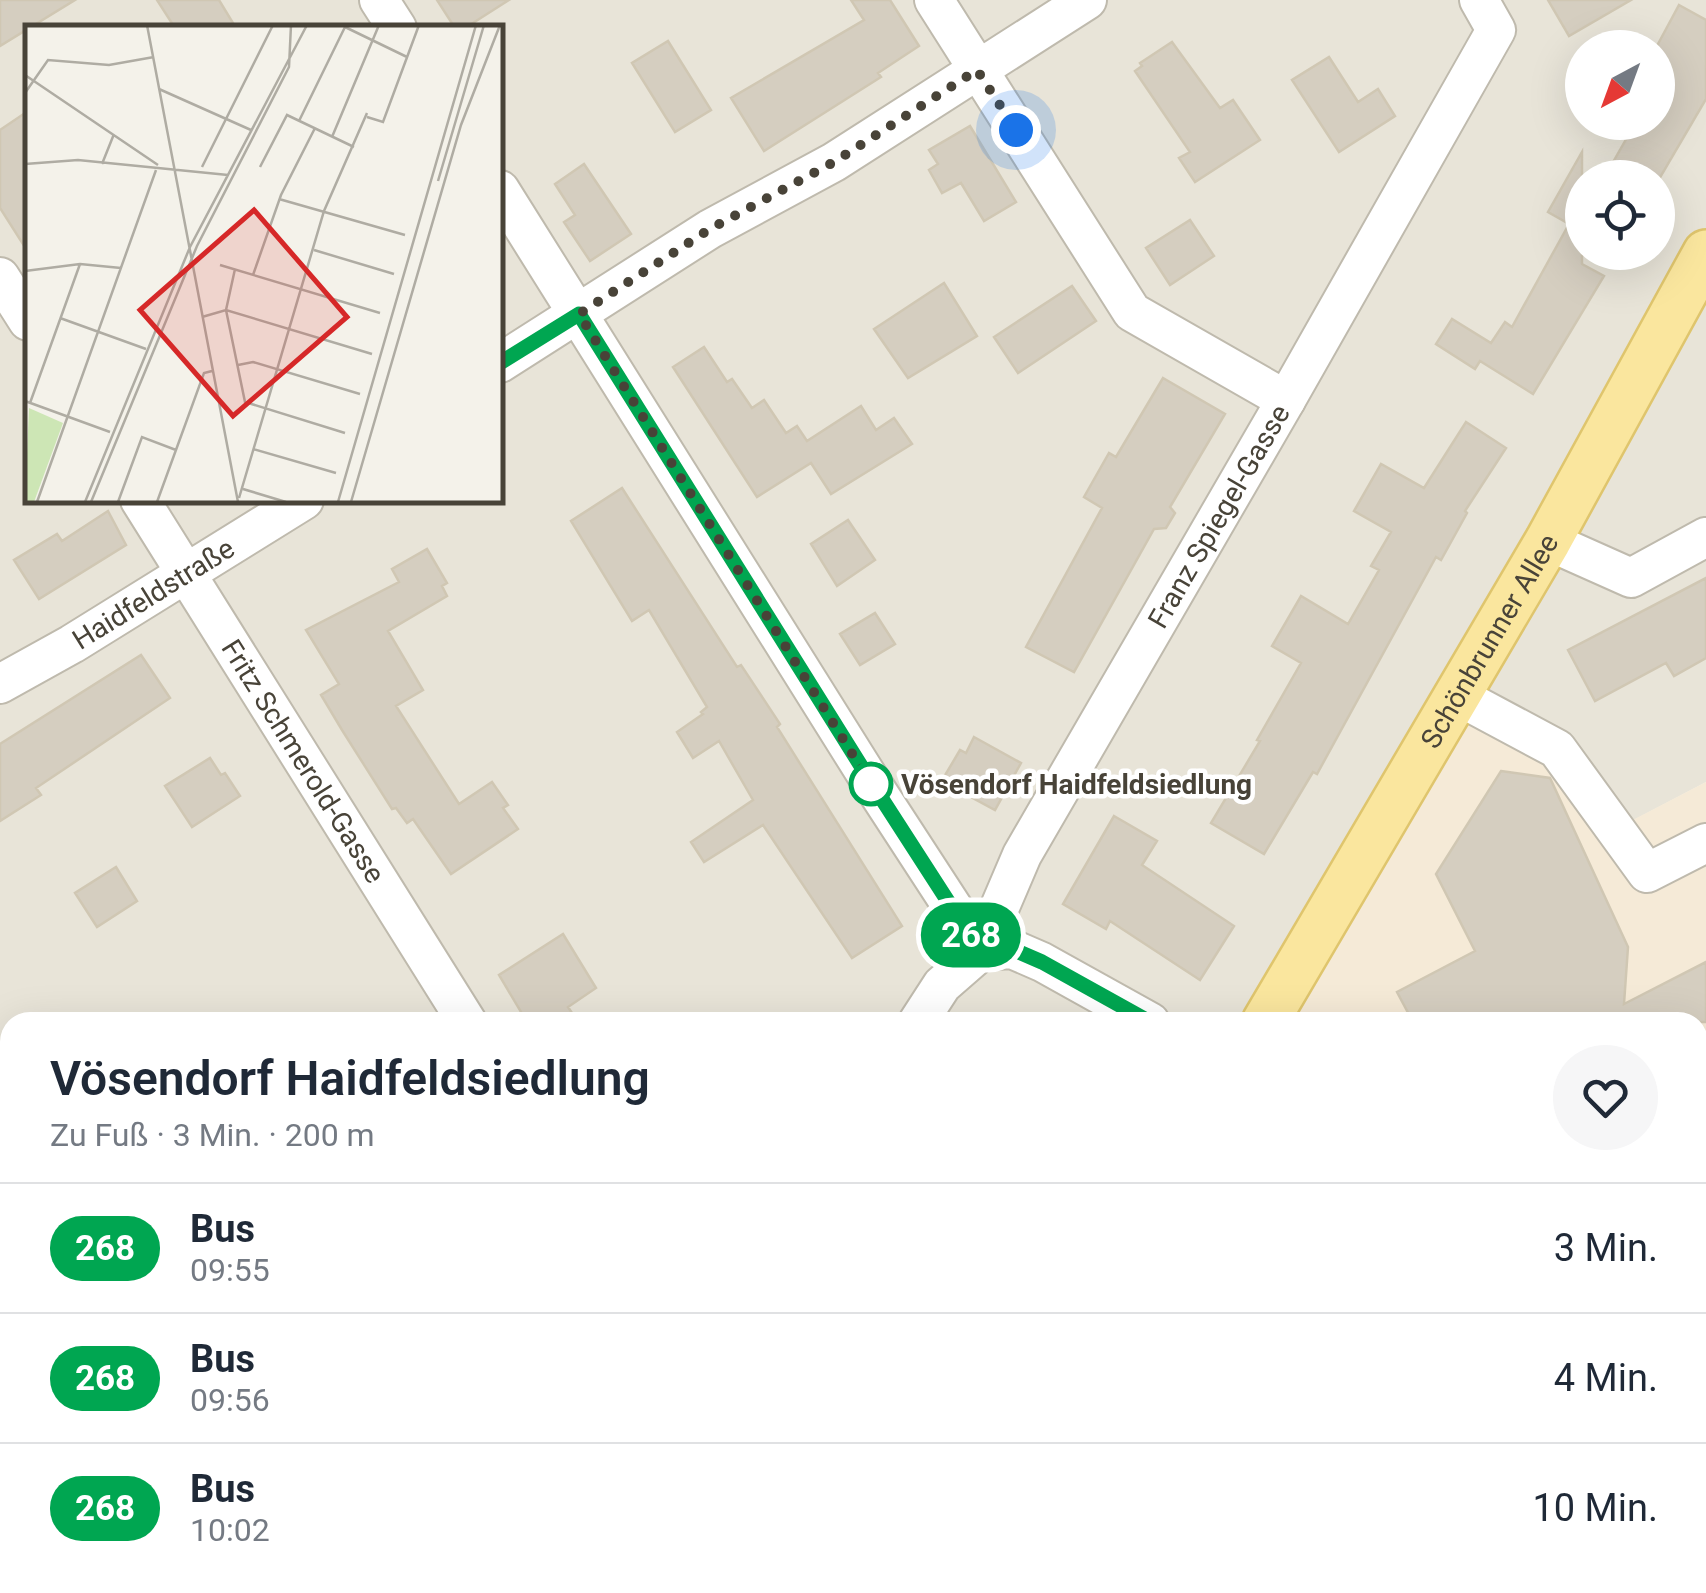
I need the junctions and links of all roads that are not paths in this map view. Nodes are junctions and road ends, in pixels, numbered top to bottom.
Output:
1 (379, 0) edge
2 (934, 0) edge
3 (1088, 0) edge
4 (1479, 0) edge
5 (395, 25) edge
6 (977, 70) junction
7 (502, 193) edge
8 (1706, 253) edge
9 (0, 277) edge
10 (579, 314) junction
11 (25, 315) edge
12 (502, 362) edge
13 (1286, 400) junction
14 (141, 502) edge
15 (301, 502) edge
16 (1706, 537) edge
17 (1548, 542) junction
18 (186, 572) junction
19 (0, 684) edge
20 (1456, 695) junction
21 (1706, 844) edge
22 (980, 951) junction
23 (461, 1012) edge
24 (924, 1012) edge
25 (1132, 1012) edge
26 (1271, 1012) edge

1 - 5 street
2 - 6 street
3 - 6 street
4 - 13 street, Franz Spiegel-Gasse
6 - 10 street
6 - 13 street
7 - 10 street
8 - 17 main road, Schönbrunner Allee
9 - 11 street
10 - 12 street
10 - 22 street
13 - 22 street, Franz Spiegel-Gasse
14 - 18 street, Fritz Schmerold-Gasse
15 - 18 street, Haidfeldstraße
16 - 17 street
17 - 20 main road, Schönbrunner Allee
18 - 19 street, Haidfeldstraße
18 - 23 street, Fritz Schmerold-Gasse
20 - 21 street
20 - 26 main road, Schönbrunner Allee
22 - 24 street, Franz Spiegel-Gasse
22 - 25 street

